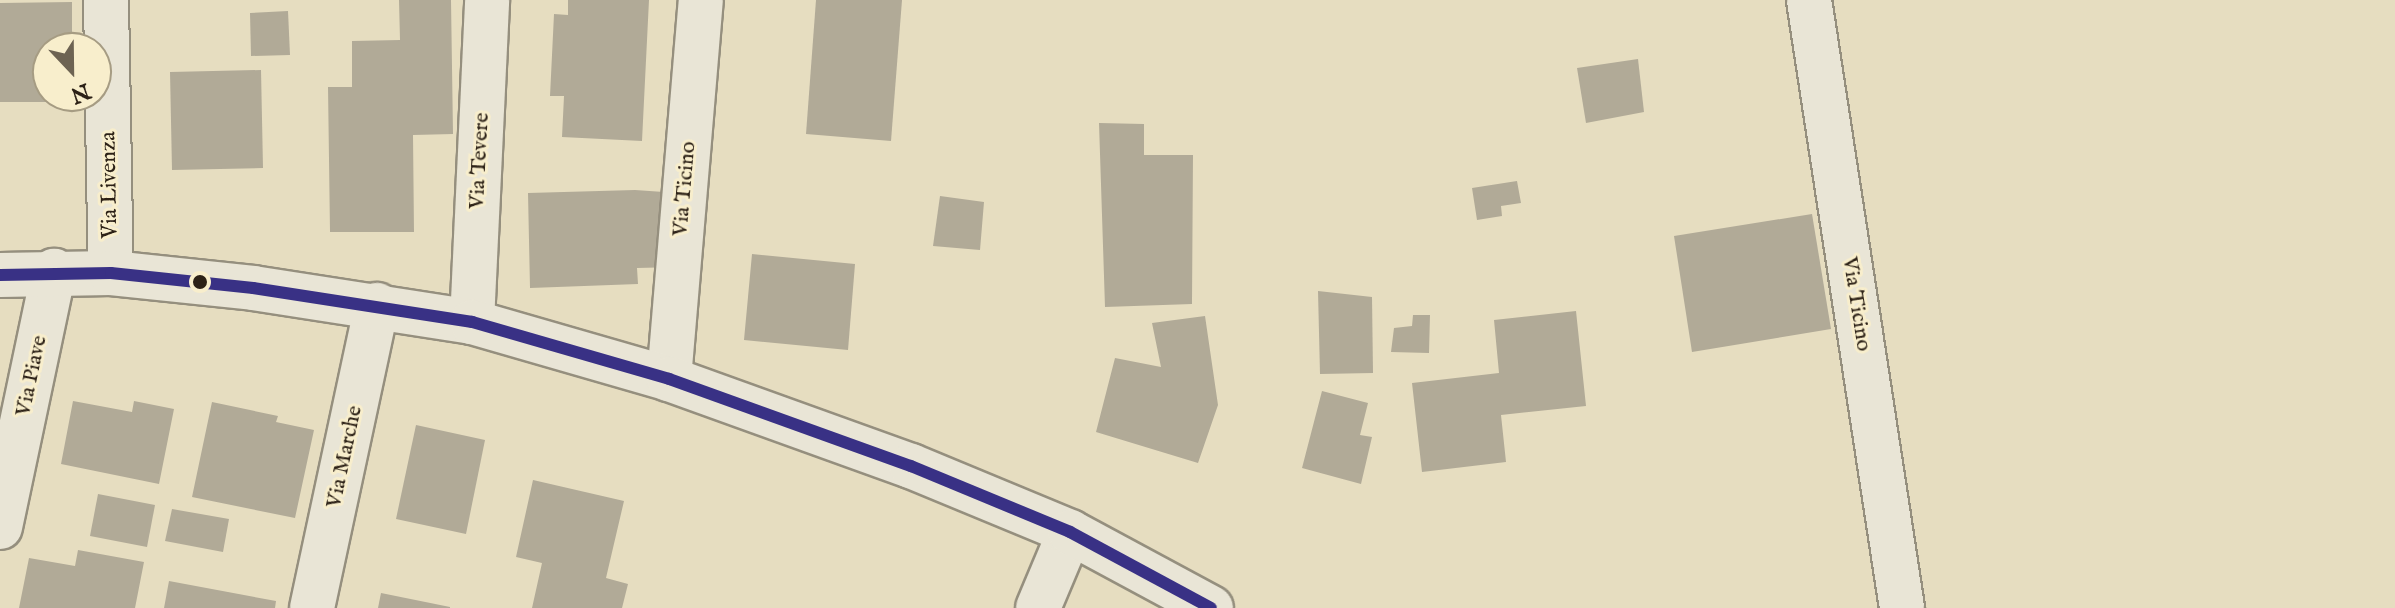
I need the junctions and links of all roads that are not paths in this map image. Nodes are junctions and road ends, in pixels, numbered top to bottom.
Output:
1 (106, 0) edge
2 (487, 0) edge
3 (701, 0) edge
4 (1809, 0) edge
5 (54, 271) junction
6 (111, 273) junction
7 (0, 275) edge
8 (377, 305) junction
9 (472, 322) junction
10 (669, 379) junction
11 (0, 527) edge
12 (1070, 532) junction
13 (312, 608) edge
14 (1038, 608) edge
15 (1211, 608) edge
16 (1902, 608) edge

1 - 6 street, Via Livenza
2 - 9 street, Via Tevere
3 - 10 street, Via Ticino
4 - 16 street, Via Ticino
5 - 6 street
5 - 7 street
5 - 11 street, Via Piave
6 - 8 street
8 - 9 street
8 - 13 street, Via Marche
9 - 10 street
10 - 12 street
12 - 14 street
12 - 15 street

